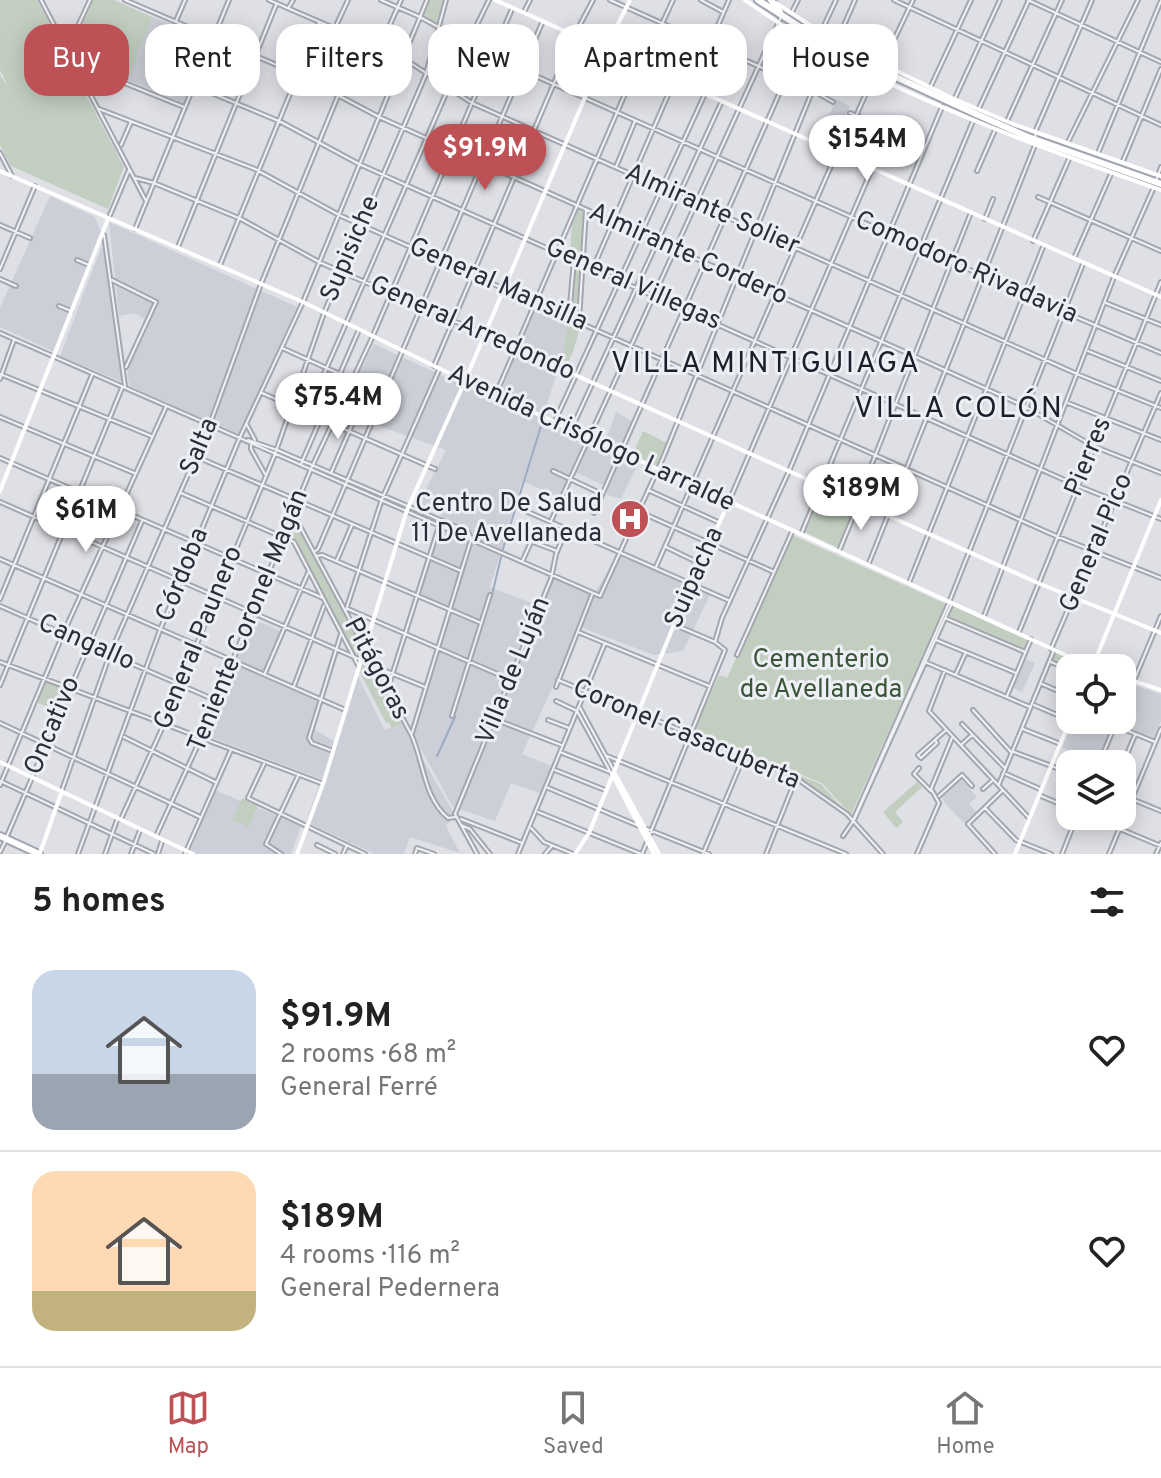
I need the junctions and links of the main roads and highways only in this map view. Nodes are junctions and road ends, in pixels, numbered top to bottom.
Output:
1 (758, 0) edge
2 (770, 0) edge
3 (780, 19) junction
4 (1158, 181) edge
5 (3, 837) edge
6 (39, 854) edge

1 - 3 main road
2 - 3 main road
3 - 4 main road
5 - 6 main road

